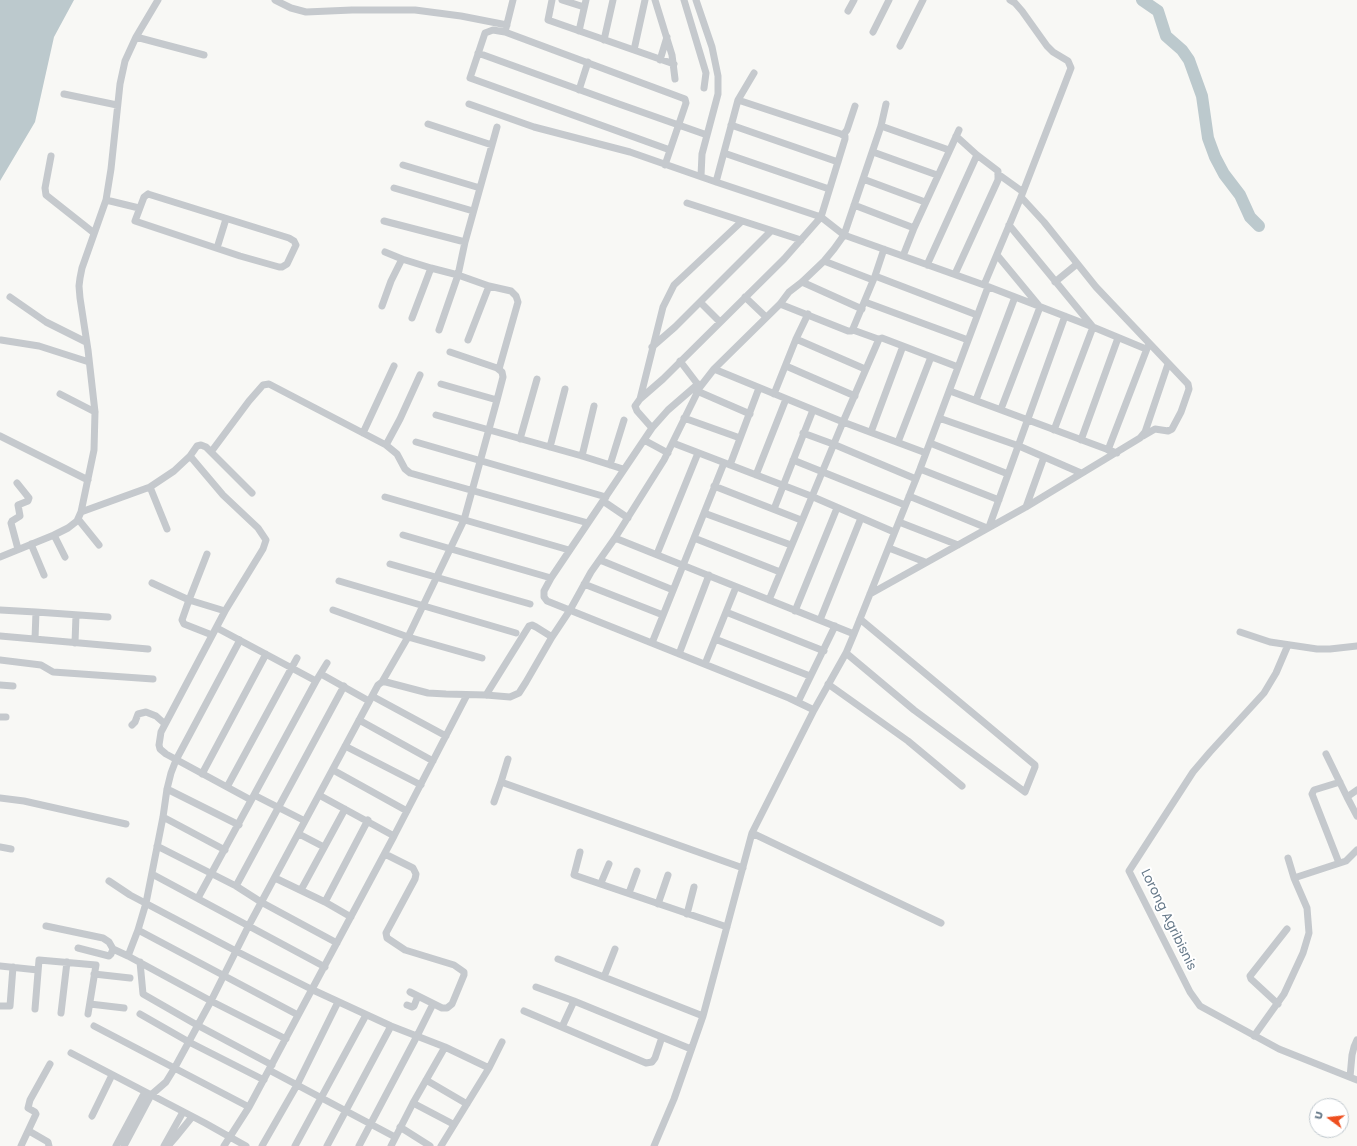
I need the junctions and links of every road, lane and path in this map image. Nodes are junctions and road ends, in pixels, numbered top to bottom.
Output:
1 (158, 0) edge
2 (275, 0) edge
3 (513, 0) edge
4 (552, 0) edge
5 (562, 0) edge
6 (613, 0) edge
7 (646, 0) edge
8 (655, 0) edge
9 (684, 0) edge
10 (696, 0) edge
11 (854, 0) edge
12 (889, 0) edge
13 (923, 0) edge
14 (1010, 0) edge
15 (585, 4) edge
16 (848, 11) dead end
17 (506, 29) junction
18 (579, 31) junction
19 (873, 32) dead end
20 (136, 37) junction
21 (667, 37) junction
22 (604, 40) junction
23 (900, 46) dead end
24 (634, 50) junction
25 (478, 53) junction
26 (204, 55) dead end
27 (660, 60) junction
28 (588, 62) junction
29 (674, 64) junction
30 (754, 73) dead end
31 (676, 79) dead end
32 (704, 88) dead end
33 (579, 90) junction
34 (64, 94) dead end
35 (738, 100) junction
36 (469, 104) dead end
37 (886, 104) dead end
38 (117, 105) junction
39 (855, 106) dead end
40 (428, 124) dead end
41 (679, 124) junction
42 (731, 125) junction
43 (882, 126) junction
44 (497, 127) dead end
45 (707, 135) junction
46 (843, 135) junction
47 (492, 145) junction
48 (670, 150) junction
49 (949, 150) junction
50 (873, 152) junction
51 (724, 153) junction
52 (977, 155) junction
53 (51, 156) dead end
54 (838, 162) junction
55 (403, 165) dead end
56 (665, 165) junction
57 (998, 174) junction
58 (938, 175) junction
59 (700, 176) junction
60 (864, 179) junction
61 (716, 182) junction
62 (394, 188) dead end
63 (480, 188) junction
64 (829, 189) junction
65 (1022, 194) junction
66 (106, 200) junction
67 (925, 202) junction
68 (687, 203) dead end
69 (854, 205) junction
70 (139, 208) junction
71 (473, 211) junction
72 (821, 217) junction
73 (226, 219) junction
74 (384, 221) dead end
75 (741, 222) junction
76 (1009, 225) junction
77 (914, 228) junction
78 (771, 231) junction
79 (94, 233) junction
80 (844, 235) junction
81 (801, 240) junction
82 (465, 242) junction
83 (217, 248) junction
84 (884, 249) junction
85 (386, 252) dead end
86 (997, 255) junction
87 (903, 256) junction
88 (402, 259) junction
89 (824, 261) junction
90 (1077, 264) junction
91 (927, 265) junction
92 (431, 268) junction
93 (955, 274) junction
94 (458, 275) junction
95 (874, 278) junction
96 (802, 282) junction
97 (1055, 282) junction
98 (489, 286) junction
99 (986, 286) junction
100 (10, 297) dead end
101 (1015, 297) junction
102 (745, 298) junction
103 (700, 302) junction
104 (865, 302) junction
105 (780, 304) junction
106 (382, 306) dead end
107 (1040, 307) junction
108 (862, 309) junction
109 (808, 314) junction
110 (977, 315) junction
111 (1065, 316) junction
112 (412, 318) dead end
113 (766, 318) junction
114 (720, 322) junction
115 (1093, 327) junction
116 (439, 330) dead end
117 (853, 330) junction
118 (1118, 338) junction
119 (796, 339) junction
120 (878, 339) junction
121 (1, 340) edge
122 (468, 340) dead end
123 (968, 340) junction
124 (86, 342) junction
125 (903, 346) junction
126 (1148, 346) junction
127 (652, 347) junction
128 (450, 352) dead end
129 (931, 357) junction
130 (680, 361) junction
131 (89, 362) junction
132 (1168, 364) junction
133 (394, 366) dead end
134 (786, 366) junction
135 (958, 368) junction
136 (499, 369) junction
137 (714, 369) junction
138 (866, 369) junction
139 (420, 374) dead end
140 (537, 379) dead end
141 (441, 384) dead end
142 (698, 387) junction
143 (760, 388) junction
144 (565, 389) dead end
145 (950, 391) junction
146 (60, 394) dead end
147 (774, 394) junction
148 (855, 396) junction
149 (640, 399) junction
150 (786, 399) junction
151 (498, 400) junction
152 (976, 400) junction
153 (594, 406) dead end
154 (1001, 409) junction
155 (812, 410) junction
156 (95, 412) junction
157 (750, 414) junction
158 (436, 415) dead end
159 (684, 418) junction
160 (939, 418) junction
161 (624, 420) dead end
162 (1028, 420) junction
163 (843, 422) junction
164 (652, 428) junction
165 (488, 430) junction
166 (1054, 430) junction
167 (871, 432) junction
168 (363, 433) junction
169 (803, 433) junction
170 (0, 436) edge
171 (1142, 436) junction
172 (740, 438) junction
173 (520, 439) junction
174 (644, 440) junction
175 (1081, 440) junction
176 (416, 442) dead end
177 (898, 442) junction
178 (673, 443) junction
179 (930, 443) junction
180 (833, 444) junction
181 (386, 445) junction
182 (1019, 446) junction
183 (550, 447) junction
184 (1108, 450) junction
185 (211, 452) junction
186 (926, 452) junction
187 (668, 453) junction
188 (698, 453) junction
189 (1117, 453) junction
190 (190, 456) junction
191 (582, 456) junction
192 (1044, 457) junction
193 (481, 460) junction
194 (793, 460) junction
195 (727, 464) junction
196 (610, 465) junction
197 (623, 469) junction
198 (920, 469) junction
199 (822, 471) junction
200 (1081, 473) junction
201 (1008, 474) junction
202 (756, 475) junction
203 (916, 479) junction
204 (88, 480) junction
205 (17, 483) dead end
206 (714, 486) junction
207 (783, 486) junction
208 (150, 487) junction
209 (473, 490) junction
210 (252, 493) dead end
211 (811, 496) junction
212 (909, 496) junction
213 (385, 497) dead end
214 (605, 499) junction
215 (999, 500) junction
216 (906, 506) junction
217 (1026, 507) junction
218 (837, 508) junction
219 (774, 509) junction
220 (704, 513) junction
221 (79, 515) junction
222 (628, 518) junction
223 (860, 518) junction
224 (464, 520) junction
225 (801, 520) junction
226 (899, 522) junction
227 (588, 523) junction
228 (988, 527) junction
229 (167, 529) dead end
230 (894, 532) junction
231 (54, 535) junction
232 (403, 536) dead end
233 (615, 538) junction
234 (694, 538) junction
235 (31, 544) junction
236 (99, 545) dead end
237 (791, 545) junction
238 (958, 546) junction
239 (889, 548) junction
240 (18, 549) junction
241 (450, 549) junction
242 (569, 550) junction
243 (207, 554) dead end
244 (657, 554) junction
245 (0, 557) edge
246 (65, 557) dead end
247 (600, 560) junction
248 (925, 562) junction
249 (390, 564) dead end
250 (684, 565) junction
251 (780, 572) junction
252 (44, 575) dead end
253 (709, 576) junction
254 (438, 578) junction
255 (551, 578) junction
256 (339, 581) dead end
257 (152, 583) dead end
258 (584, 584) junction
259 (736, 587) junction
260 (673, 590) junction
261 (870, 594) junction
262 (189, 600) junction
263 (769, 600) junction
264 (530, 604) dead end
265 (423, 606) junction
266 (0, 610) edge
267 (333, 610) dead end
268 (570, 610) junction
269 (225, 611) junction
270 (795, 611) junction
271 (36, 612) junction
272 (726, 612) junction
273 (76, 615) junction
274 (663, 615) junction
275 (108, 617) dead end
276 (860, 619) junction
277 (820, 620) junction
278 (835, 626) junction
279 (216, 628) junction
280 (1240, 632) dead end
281 (516, 633) dead end
282 (854, 634) junction
283 (212, 635) junction
284 (0, 636) edge
285 (552, 637) junction
286 (716, 639) junction
287 (35, 640) junction
288 (240, 640) junction
289 (407, 640) junction
290 (75, 643) junction
291 (652, 643) junction
292 (1288, 645) junction
293 (1357, 646) edge
294 (148, 649) dead end
295 (824, 651) junction
296 (846, 653) junction
297 (266, 654) junction
298 (679, 654) junction
299 (297, 658) dead end
300 (482, 658) dead end
301 (0, 660) edge
302 (327, 663) dead end
303 (705, 664) junction
304 (291, 668) junction
305 (321, 674) junction
306 (810, 676) junction
307 (153, 679) dead end
308 (316, 681) junction
309 (382, 682) junction
310 (828, 684) junction
311 (0, 685) edge
312 (13, 686) dead end
313 (344, 686) junction
314 (467, 695) junction
315 (486, 695) junction
316 (370, 699) junction
317 (798, 702) junction
318 (814, 710) junction
319 (359, 720) junction
320 (165, 724) junction
321 (132, 725) dead end
322 (446, 736) junction
323 (345, 746) junction
324 (1326, 754) dead end
325 (508, 759) dead end
326 (176, 760) junction
327 (433, 761) junction
328 (333, 770) junction
329 (202, 774) junction
330 (501, 782) junction
331 (1340, 782) junction
332 (421, 785) junction
333 (962, 786) dead end
334 (227, 787) junction
335 (167, 789) junction
336 (1357, 790) edge
337 (319, 795) junction
338 (1347, 797) junction
339 (0, 798) edge
340 (253, 798) junction
341 (494, 802) dead end
342 (280, 807) junction
343 (345, 809) junction
344 (407, 811) junction
345 (1357, 816) edge
346 (164, 817) junction
347 (368, 820) junction
348 (305, 821) junction
349 (126, 824) dead end
350 (239, 825) junction
351 (752, 833) junction
352 (299, 834) junction
353 (394, 836) junction
354 (157, 846) junction
355 (0, 847) edge
356 (324, 847) junction
357 (11, 849) dead end
358 (225, 850) junction
359 (1357, 850) edge
360 (580, 852) dead end
361 (385, 854) junction
362 (1288, 858) dead end
363 (608, 864) dead end
364 (1339, 864) junction
365 (743, 868) junction
366 (637, 871) dead end
367 (152, 874) junction
368 (212, 874) junction
369 (668, 875) dead end
370 (275, 878) junction
371 (1294, 878) junction
372 (109, 881) dead end
373 (600, 883) junction
374 (236, 886) junction
375 (694, 887) dead end
376 (301, 890) junction
377 (629, 893) junction
378 (198, 898) junction
379 (261, 902) junction
380 (325, 902) junction
381 (146, 903) junction
382 (658, 904) junction
383 (687, 914) junction
384 (351, 917) junction
385 (941, 923) dead end
386 (46, 926) dead end
387 (248, 927) junction
388 (727, 927) junction
389 (1287, 928) dead end
390 (138, 930) junction
391 (337, 943) junction
392 (78, 948) dead end
393 (113, 949) junction
394 (615, 949) dead end
395 (236, 951) junction
396 (128, 956) junction
397 (558, 959) dead end
398 (67, 962) junction
399 (140, 962) junction
400 (0, 966) edge
401 (13, 967) junction
402 (325, 967) junction
403 (38, 970) junction
404 (94, 974) junction
405 (224, 976) junction
406 (604, 977) junction
407 (130, 978) dead end
408 (536, 987) dead end
409 (313, 990) junction
410 (410, 992) dead end
411 (418, 996) junction
412 (574, 1000) junction
413 (211, 1001) junction
414 (338, 1002) junction
415 (90, 1004) junction
416 (433, 1004) junction
417 (1278, 1004) junction
418 (407, 1005) dead end
419 (0, 1006) edge
420 (124, 1008) dead end
421 (35, 1009) dead end
422 (524, 1011) dead end
423 (61, 1013) dead end
424 (88, 1014) dead end
425 (140, 1014) dead end
426 (366, 1015) junction
427 (298, 1016) junction
428 (703, 1016) junction
429 (197, 1025) junction
430 (94, 1026) dead end
431 (391, 1026) junction
432 (562, 1027) junction
433 (418, 1036) junction
434 (1254, 1036) junction
435 (662, 1037) junction
436 (286, 1039) junction
437 (1357, 1040) edge
438 (189, 1042) junction
439 (502, 1042) dead end
440 (445, 1047) junction
441 (691, 1049) junction
442 (72, 1053) dead end
443 (50, 1064) dead end
444 (270, 1068) junction
445 (489, 1068) junction
446 (174, 1069) junction
447 (112, 1075) junction
448 (1354, 1079) edge
449 (264, 1080) junction
450 (426, 1080) junction
451 (297, 1085) junction
452 (148, 1094) junction
453 (321, 1098) junction
454 (413, 1102) junction
455 (467, 1104) junction
456 (249, 1108) junction
457 (346, 1110) junction
458 (183, 1112) junction
459 (92, 1116) dead end
460 (192, 1117) junction
461 (371, 1124) junction
462 (453, 1124) junction
463 (400, 1127) junction
464 (29, 1131) junction
465 (231, 1137) junction
466 (395, 1137) junction
467 (20, 1146) edge
468 (49, 1146) edge
469 (116, 1146) edge
470 (124, 1146) edge
471 (164, 1146) edge
472 (168, 1146) edge
473 (224, 1146) edge
474 (246, 1146) edge
475 (262, 1146) edge
476 (295, 1146) edge
477 (327, 1146) edge
478 (359, 1146) edge
479 (391, 1146) edge
480 (430, 1146) edge
481 (441, 1146) edge
482 (654, 1146) edge

1 - 20 street
2 - 17 street
3 - 17 street
4 - 18 street
5 - 15 street
6 - 22 street
7 - 24 street
8 - 21 street
9 - 32 street
10 - 45 street
11 - 16 street
12 - 19 street
13 - 23 street
14 - 65 street
15 - 18 street
17 - 25 street
17 - 28 street
18 - 22 street
20 - 26 street
20 - 38 street
21 - 27 street
21 - 29 street
22 - 24 street
24 - 27 street
25 - 33 street
25 - 48 street
27 - 29 street
28 - 33 street
28 - 41 street
29 - 31 street
30 - 35 street
33 - 41 street
34 - 38 street
35 - 42 street
35 - 46 street
36 - 56 street
37 - 43 street
38 - 66 street
39 - 46 street
40 - 47 street
41 - 45 street
41 - 48 street
42 - 51 street
42 - 54 street
43 - 49 street
43 - 50 street
44 - 47 street
45 - 59 street
46 - 54 street
47 - 63 street
48 - 56 street
49 - 52 street
49 - 58 street
50 - 58 street
50 - 60 street
51 - 61 street
51 - 64 street
52 - 57 street
52 - 91 street
53 - 79 street
54 - 64 street
55 - 63 street
56 - 59 street
57 - 65 street
57 - 93 street
58 - 67 street
59 - 61 street
60 - 67 street
60 - 69 street
61 - 72 street
62 - 71 street
63 - 71 street
64 - 72 street
65 - 76 street
65 - 90 street
66 - 70 street
66 - 79 street
67 - 77 street
68 - 75 street
69 - 77 street
69 - 80 street
70 - 73 street
70 - 83 street
71 - 82 street
72 - 80 street
72 - 81 street
73 - 83 street
73 - 83 street
74 - 82 street
75 - 78 street
75 - 127 street
76 - 86 street
76 - 97 street
77 - 87 street
78 - 81 street
78 - 103 street
79 - 124 street
80 - 84 street
80 - 89 street
81 - 102 street
82 - 94 street
84 - 87 street
84 - 95 street
85 - 88 street
86 - 99 street
86 - 107 street
87 - 91 street
88 - 92 street
88 - 106 street
89 - 95 street
89 - 96 street
90 - 97 street
90 - 126 street
91 - 93 street
92 - 94 street
92 - 112 street
93 - 99 street
94 - 98 street
94 - 116 street
95 - 104 street
95 - 110 street
96 - 105 street
96 - 108 street
97 - 115 street
98 - 122 street
98 - 136 street
99 - 101 street
99 - 110 street
100 - 124 street
101 - 107 street
101 - 152 street
102 - 113 street
102 - 114 street
103 - 114 street
103 - 127 street
104 - 108 street
104 - 123 street
105 - 109 street
105 - 113 street
107 - 111 street
107 - 154 street
108 - 117 street
109 - 117 street
109 - 119 street
110 - 123 street
111 - 115 street
111 - 162 street
113 - 137 street
114 - 130 street
115 - 118 street
115 - 166 street
117 - 120 street
118 - 126 street
118 - 175 street
119 - 134 street
119 - 138 street
120 - 125 street
120 - 138 street
121 - 131 street
123 - 135 street
124 - 131 street
125 - 129 street
125 - 167 street
126 - 132 street
126 - 184 street
127 - 149 street
128 - 136 street
129 - 135 street
129 - 177 street
130 - 142 street
130 - 149 street
131 - 156 street
132 - 171 street
132 - 171 street
133 - 168 street
134 - 147 street
134 - 148 street
135 - 145 street
136 - 151 street
137 - 142 street
137 - 143 street
138 - 148 street
139 - 181 street
140 - 173 street
141 - 151 street
142 - 157 street
142 - 159 street
142 - 164 street
143 - 147 street
143 - 157 street
144 - 183 street
145 - 152 street
145 - 160 street
146 - 156 street
147 - 150 street
148 - 163 street
149 - 164 street
150 - 155 street
150 - 202 street
151 - 165 street
152 - 154 street
153 - 191 street
154 - 162 street
155 - 163 street
155 - 169 street
156 - 204 street
157 - 172 street
158 - 165 street
159 - 172 street
159 - 178 street
160 - 179 street
160 - 182 street
161 - 196 street
162 - 166 street
162 - 182 street
163 - 167 street
163 - 180 street
164 - 174 street
165 - 173 street
165 - 193 street
166 - 175 street
167 - 177 street
168 - 181 street
168 - 185 street
169 - 180 street
169 - 194 street
170 - 204 street
171 - 189 street
172 - 195 street
173 - 183 street
174 - 187 street
174 - 197 street
175 - 184 street
176 - 193 street
177 - 186 street
178 - 187 street
178 - 188 street
179 - 186 street
179 - 201 street
180 - 199 street
180 - 203 street
181 - 209 street
182 - 192 street
182 - 201 street
183 - 191 street
184 - 189 street
185 - 190 street
185 - 210 street
186 - 198 street
187 - 222 street
188 - 195 street
188 - 244 street
189 - 200 street
190 - 208 street
190 - 269 street
191 - 196 street
192 - 200 street
192 - 217 street
193 - 209 street
193 - 214 street
194 - 199 street
194 - 207 street
195 - 202 street
195 - 206 street
196 - 197 street
197 - 214 street
198 - 203 street
198 - 215 street
199 - 211 street
199 - 216 street
200 - 217 street
201 - 215 street
202 - 207 street
203 - 212 street
204 - 221 street
205 - 240 street
206 - 219 street
206 - 220 street
207 - 211 street
207 - 219 street
208 - 221 street
208 - 229 street
209 - 224 street
209 - 227 street
211 - 218 street
211 - 225 street
212 - 216 street
212 - 228 street
213 - 224 street
214 - 222 street
214 - 227 street
215 - 228 street
216 - 226 street
217 - 228 street
218 - 223 street
218 - 270 street
219 - 225 street
220 - 234 street
220 - 237 street
221 - 231 street
221 - 236 street
222 - 233 street
223 - 230 street
223 - 277 street
224 - 241 street
224 - 242 street
225 - 237 street
226 - 230 street
226 - 238 street
227 - 242 street
228 - 238 street
230 - 239 street
231 - 235 street
231 - 246 street
232 - 241 street
233 - 244 street
233 - 247 street
234 - 250 street
234 - 251 street
235 - 240 street
235 - 252 street
237 - 251 street
238 - 248 street
239 - 248 street
239 - 261 street
240 - 245 street
241 - 254 street
241 - 255 street
242 - 255 street
243 - 262 street
244 - 250 street
247 - 258 street
247 - 260 street
248 - 261 street
249 - 254 street
250 - 253 street
250 - 260 street
251 - 263 street
253 - 259 street
253 - 298 street
254 - 264 street
254 - 265 street
255 - 268 street
256 - 265 street
257 - 262 street
258 - 268 street
258 - 274 street
259 - 263 street
259 - 272 street
260 - 274 street
261 - 276 street
262 - 269 street
262 - 283 street
263 - 270 street
265 - 281 street
265 - 289 street
266 - 271 street
267 - 289 street
268 - 285 street
268 - 291 street
269 - 279 street
270 - 277 street
271 - 273 street
271 - 287 street
272 - 286 street
272 - 295 street
273 - 275 street
273 - 290 street
274 - 291 street
276 - 282 street
276 - 296 street
277 - 278 street
278 - 282 street
278 - 295 street
279 - 283 street
279 - 288 street
280 - 292 street
282 - 296 street
283 - 320 street
284 - 287 street
285 - 315 street
285 - 315 street
286 - 303 street
286 - 306 street
287 - 290 street
288 - 297 street
288 - 326 street
289 - 300 street
289 - 309 street
290 - 294 street
291 - 298 street
292 - 293 street
292 - 434 street, Lorong Agribisnis
295 - 306 street
296 - 310 street
297 - 304 street
297 - 329 street
298 - 303 street
299 - 304 street
301 - 307 street
302 - 305 street
303 - 317 street
304 - 308 street
304 - 334 street
305 - 308 street
305 - 313 street
306 - 317 street
308 - 340 street
309 - 314 street
309 - 316 street
310 - 318 street
310 - 333 street
311 - 312 street
313 - 316 street
313 - 342 street
314 - 315 street
314 - 322 street
316 - 319 street
316 - 322 street
317 - 318 street
318 - 351 street
319 - 323 street
319 - 327 street
320 - 321 street
320 - 326 street
322 - 327 street
323 - 328 street
323 - 332 street
324 - 331 street
325 - 330 street
326 - 329 street
326 - 335 street
327 - 332 street
328 - 337 street
328 - 344 street
329 - 334 street
330 - 341 street
330 - 365 street
331 - 338 street
331 - 364 street
332 - 344 street
334 - 340 street
335 - 346 street
335 - 350 street
336 - 338 street
337 - 343 street
337 - 348 street
338 - 345 street
339 - 349 street
340 - 342 street
340 - 350 street
342 - 348 street
342 - 374 street
343 - 347 street
343 - 356 street
344 - 353 street
346 - 354 street
346 - 358 street
347 - 353 street
347 - 380 street
348 - 352 street
350 - 358 street
351 - 365 street
351 - 385 street
352 - 356 street
352 - 370 street
353 - 361 street
354 - 367 street
354 - 368 street
355 - 357 street
356 - 376 street
358 - 368 street
359 - 364 street
360 - 373 street
361 - 384 street
361 - 416 street
362 - 371 street
363 - 373 street
364 - 371 street
365 - 388 street
366 - 377 street
367 - 378 street
367 - 381 street
368 - 374 street
368 - 378 street
369 - 382 street
370 - 376 street
370 - 379 street
371 - 417 street
372 - 381 street
373 - 377 street
374 - 379 street
375 - 383 street
376 - 380 street
377 - 382 street
378 - 387 street
379 - 387 street
379 - 391 street
380 - 384 street
381 - 390 street
381 - 395 street
382 - 383 street
383 - 388 street
384 - 391 street
386 - 393 street
387 - 395 street
387 - 402 street
388 - 428 street
389 - 417 street
390 - 396 street
390 - 405 street
391 - 402 street
392 - 393 street
393 - 396 street
394 - 406 street
395 - 405 street
395 - 409 street
396 - 399 street
397 - 406 street
398 - 403 street
398 - 404 street
398 - 423 street
399 - 413 street
399 - 429 street
400 - 401 street
401 - 403 street
401 - 419 street
402 - 409 street
403 - 421 street
404 - 407 street
404 - 415 street
405 - 413 street
405 - 427 street
406 - 428 street
408 - 412 street
409 - 414 street
409 - 427 street
410 - 411 street
411 - 416 street
411 - 418 street
412 - 432 street
412 - 435 street
413 - 429 street
413 - 436 street
414 - 426 street
414 - 451 street
415 - 420 street
415 - 424 street
416 - 433 street
417 - 434 street
422 - 432 street
425 - 438 street
426 - 431 street
426 - 453 street
427 - 436 street
428 - 441 street
429 - 438 street
429 - 444 street
430 - 446 street
431 - 433 street
431 - 457 street
432 - 435 street
433 - 440 street
433 - 461 street
434 - 448 street, Lorong Agribisnis
435 - 441 street
436 - 444 street
437 - 448 street
438 - 446 street
438 - 449 street
439 - 445 street
440 - 445 street
440 - 450 street
441 - 482 street
442 - 447 street
443 - 464 street
444 - 449 street
444 - 451 street
445 - 455 street
446 - 452 street
446 - 456 street
447 - 452 street
447 - 459 street
449 - 456 street
450 - 454 street
450 - 455 street
451 - 453 street
451 - 475 street
452 - 458 street
452 - 469 street
452 - 470 street
453 - 457 street
453 - 476 street
454 - 462 street
454 - 463 street
455 - 462 street
456 - 465 street
457 - 461 street
457 - 477 street
458 - 460 street
458 - 471 street
460 - 465 street
460 - 472 street
461 - 466 street
461 - 478 street
462 - 481 street
463 - 466 street
463 - 480 street
464 - 467 street
464 - 468 street
465 - 473 street
465 - 474 street
466 - 479 street

